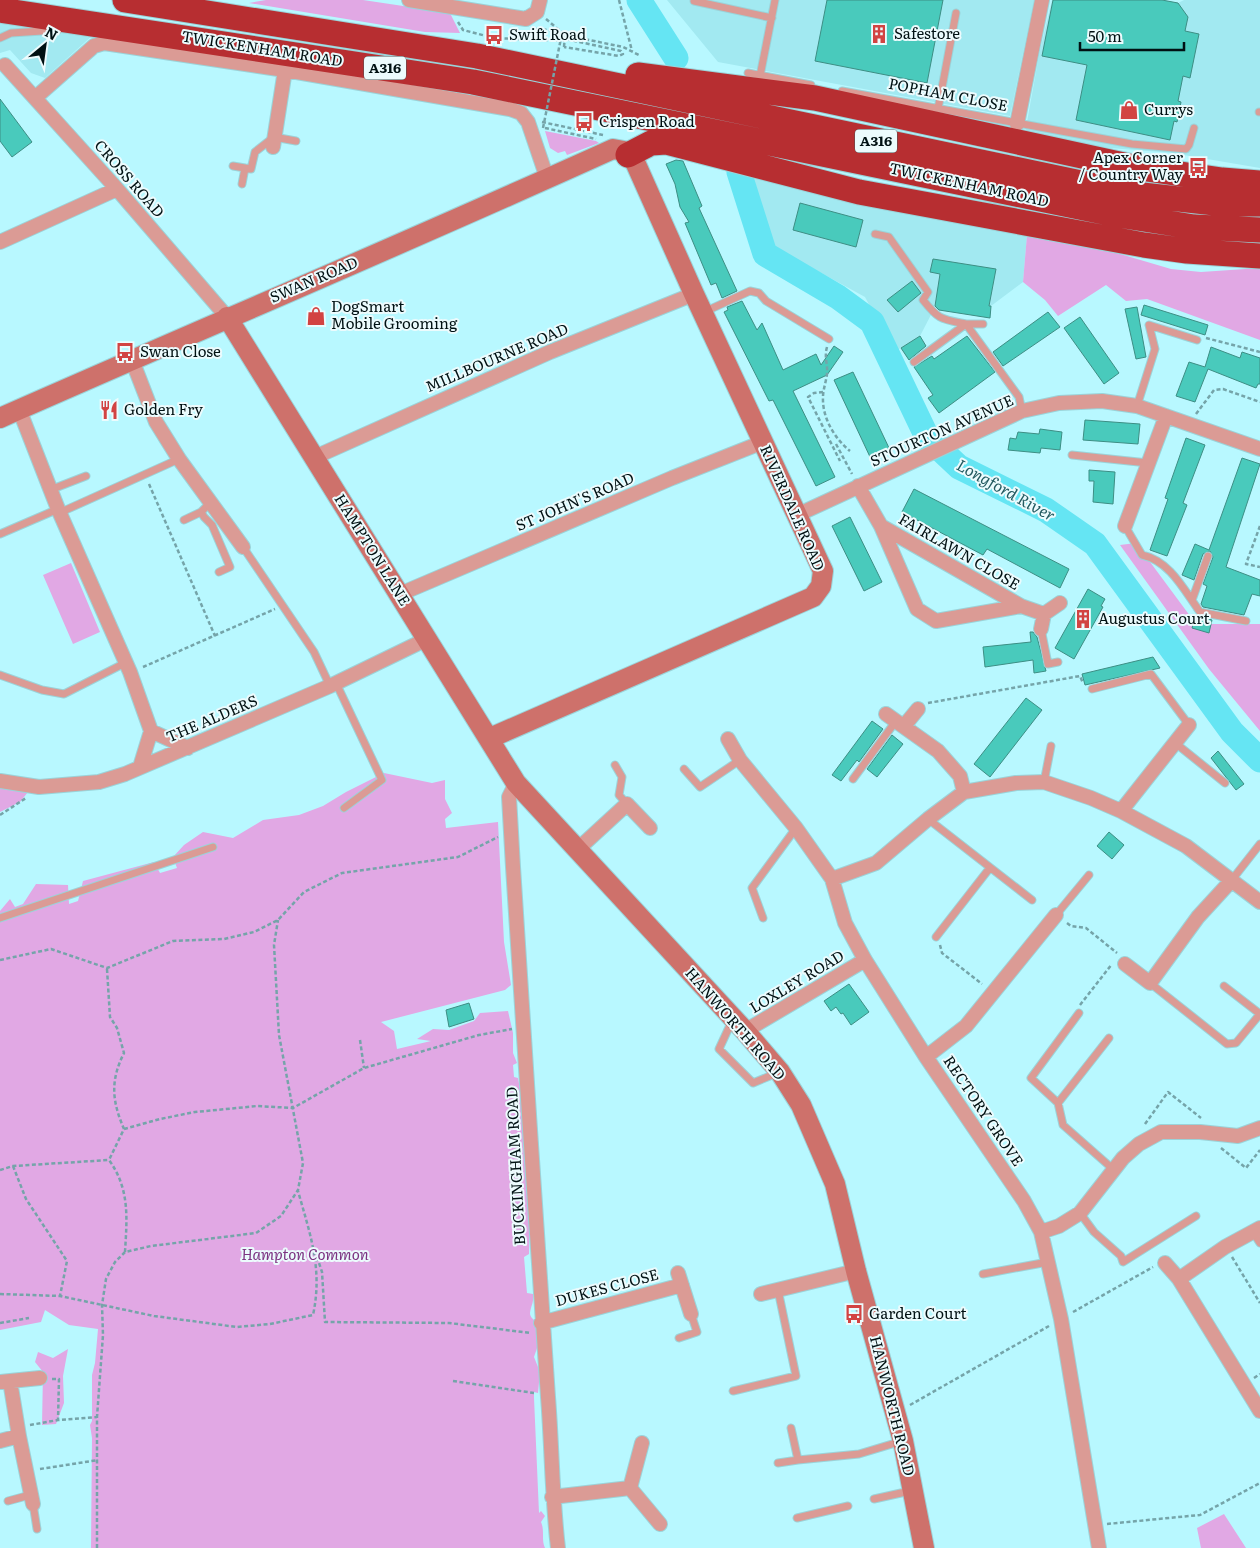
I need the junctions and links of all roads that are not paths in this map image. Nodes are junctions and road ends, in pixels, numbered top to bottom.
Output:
1 (125, 0) edge
2 (409, 0) edge
3 (776, 0) edge
4 (1042, 0) edge
5 (694, 2) dead end
6 (466, 4) edge
7 (538, 6) edge
8 (0, 10) edge
9 (956, 13) dead end
10 (772, 18) junction
11 (81, 20) junction
12 (0, 38) edge
13 (476, 56) junction
14 (6, 64) dead end
15 (285, 70) junction
16 (748, 73) dead end
17 (760, 76) junction
18 (816, 86) dead end
19 (835, 90) dead end
20 (35, 98) junction
21 (938, 110) junction
22 (1016, 124) junction
23 (1194, 128) dead end
24 (296, 141) dead end
25 (274, 142) junction
26 (768, 142) junction
27 (628, 155) junction
28 (233, 166) dead end
29 (245, 168) junction
30 (547, 178) junction
31 (1260, 183) edge
32 (242, 184) dead end
33 (117, 189) junction
34 (1043, 189) junction
35 (1260, 204) edge
36 (1042, 225) junction
37 (1260, 230) edge
38 (875, 234) dead end
39 (0, 242) edge
40 (1260, 256) edge
41 (694, 294) junction
42 (703, 312) junction
43 (227, 317) junction
44 (966, 324) junction
45 (983, 324) dead end
46 (829, 339) road end
47 (1197, 340) road end
48 (132, 360) junction
49 (914, 362) dead end
50 (1137, 406) junction
51 (20, 410) junction
52 (1022, 411) junction
53 (1166, 416) junction
54 (0, 418) edge
55 (763, 442) junction
56 (1260, 449) edge
57 (1072, 455) dead end
58 (315, 457) junction
59 (179, 459) junction
60 (1148, 463) junction
61 (86, 476) dead end
62 (858, 486) junction
63 (50, 490) junction
64 (206, 507) junction
65 (58, 511) junction
66 (797, 515) junction
67 (184, 520) dead end
68 (881, 526) junction
69 (1125, 526) joint
70 (0, 534) edge
71 (243, 547) joint
72 (1208, 556) dead end
73 (219, 572) dead end
74 (400, 594) junction
75 (1192, 600) junction
76 (1060, 603) dead end
77 (1021, 606) junction
78 (1044, 614) junction
79 (1246, 622) dead end
80 (1042, 629) joint
81 (427, 640) junction
82 (1058, 662) dead end
83 (127, 668) junction
84 (0, 675) edge
85 (333, 685) junction
86 (1092, 689) road end
87 (918, 709) road end
88 (895, 720) junction
89 (1189, 725) joint
90 (151, 731) junction
91 (490, 738) junction
92 (728, 739) dead end
93 (1174, 742) junction
94 (1051, 746) dead end
95 (188, 748) junction
96 (740, 760) junction
97 (615, 765) dead end
98 (140, 767) junction
99 (684, 769) dead end
100 (853, 779) dead end
101 (0, 781) edge
102 (1044, 782) junction
103 (516, 783) junction
104 (1226, 784) dead end
105 (964, 792) junction
106 (627, 804) junction
107 (344, 808) dead end
108 (1121, 812) junction
109 (928, 819) junction
110 (650, 828) dead end
111 (796, 828) junction
112 (1260, 844) edge
113 (213, 847) dead end
114 (577, 850) junction
115 (989, 869) junction
116 (1089, 875) dead end
117 (832, 879) junction
118 (1231, 881) junction
119 (1032, 900) dead end
120 (1260, 902) edge
121 (1056, 914) joint
122 (0, 918) edge
123 (763, 918) dead end
124 (936, 937) road end
125 (865, 960) junction
126 (1127, 963) road end
127 (1150, 983) junction
128 (1224, 986) dead end
129 (1079, 1013) road end
130 (739, 1025) junction
131 (1109, 1038) dead end
132 (926, 1057) junction
133 (780, 1072) junction
134 (1058, 1103) junction
135 (1260, 1128) edge
136 (1115, 1170) junction
137 (1080, 1214) junction
138 (1196, 1216) dead end
139 (1041, 1232) junction
140 (1258, 1234) edge
141 (1048, 1262) junction
142 (1165, 1263) road end
143 (856, 1271) junction
144 (983, 1274) dead end
145 (1179, 1279) junction
146 (778, 1290) junction
147 (761, 1294) dead end
148 (691, 1314) joint
149 (542, 1328) junction
150 (680, 1338) dead end
151 (40, 1378) road end
152 (5, 1382) edge
153 (733, 1391) dead end
154 (1260, 1411) edge
155 (791, 1428) dead end
156 (19, 1432) junction
157 (0, 1441) edge
158 (903, 1441) junction
159 (642, 1442) dead end
160 (798, 1460) junction
161 (778, 1463) dead end
162 (630, 1488) junction
163 (913, 1490) junction
164 (552, 1497) junction
165 (32, 1499) junction
166 (874, 1500) dead end
167 (8, 1501) dead end
168 (848, 1506) dead end
169 (797, 1518) dead end
170 (660, 1524) dead end
171 (37, 1529) dead end
172 (558, 1548) edge
173 (924, 1548) edge
174 (1099, 1548) edge

1 - 13 highway, TWICKENHAM ROAD / A316
2 - 6 street
3 - 10 lane
4 - 22 street, POPHAM CLOSE
5 - 10 lane
6 - 7 street
8 - 11 highway, TWICKENHAM ROAD / A316
9 - 21 lane
10 - 17 lane
11 - 12 lane
11 - 26 highway, TWICKENHAM ROAD / A316
13 - 31 highway
13 - 34 highway, TWICKENHAM ROAD / A316
14 - 20 street, CROSS ROAD
15 - 20 street
15 - 25 street
15 - 30 street
16 - 17 lane
17 - 18 lane
19 - 21 lane, POPHAM CLOSE
20 - 33 street, CROSS ROAD
21 - 22 lane, POPHAM CLOSE
22 - 23 lane
24 - 25 lane
25 - 29 lane
26 - 34 highway, TWICKENHAM ROAD / A316
26 - 36 highway
27 - 30 street, SWAN ROAD
27 - 36 highway
27 - 41 street, RIVERDALE ROAD
28 - 29 lane
29 - 32 lane
30 - 43 street, SWAN ROAD
33 - 39 street
33 - 43 street, CROSS ROAD
34 - 35 highway, A316
34 - 37 highway, TWICKENHAM ROAD / A316
36 - 40 highway
38 - 44 lane
41 - 42 street, RIVERDALE ROAD
41 - 58 street, MILLBOURNE ROAD
42 - 46 lane
42 - 55 street, RIVERDALE ROAD
43 - 48 street, SWAN ROAD
43 - 58 street, HAMPTON LANE
44 - 45 lane
44 - 49 lane
44 - 52 lane
47 - 50 lane
48 - 51 street, SWAN ROAD
48 - 59 street
50 - 52 street, STOURTON AVENUE
50 - 53 street, STOURTON AVENUE
51 - 54 street, SWAN ROAD
51 - 63 street
52 - 62 street, STOURTON AVENUE
53 - 56 street, STOURTON AVENUE
53 - 60 street
55 - 66 street, RIVERDALE ROAD
55 - 74 street, ST JOHN'S ROAD
57 - 60 lane
58 - 74 street, HAMPTON LANE
59 - 64 street
59 - 65 lane
60 - 69 street
61 - 63 lane
62 - 66 street, STOURTON AVENUE
62 - 68 street, FAIRLAWN CLOSE
63 - 65 street
64 - 67 lane
64 - 71 street
64 - 73 lane
65 - 70 lane
65 - 83 street
66 - 91 street, RIVERDALE ROAD
68 - 77 street, FAIRLAWN CLOSE
68 - 77 street, FAIRLAWN CLOSE
69 - 75 lane
71 - 85 lane
72 - 75 lane
74 - 81 street, HAMPTON LANE
75 - 79 lane
76 - 78 street
77 - 78 street, FAIRLAWN CLOSE
78 - 80 street
80 - 82 lane
81 - 85 street, THE ALDERS
81 - 91 street, HAMPTON LANE
83 - 84 lane
83 - 90 street
85 - 95 street, THE ALDERS
85 - 107 lane
86 - 89 lane
87 - 88 street
88 - 100 lane
88 - 105 street
89 - 93 street
90 - 95 street
90 - 98 street
91 - 103 street, HAMPTON LANE
92 - 96 street, RECTORY GROVE
93 - 104 lane
93 - 108 street
94 - 102 lane
95 - 98 street, THE ALDERS
96 - 99 lane
96 - 111 street, RECTORY GROVE
97 - 106 lane
98 - 101 street, THE ALDERS
102 - 105 street
102 - 108 street
103 - 114 street, HANWORTH ROAD
103 - 149 street, BUCKINGHAM ROAD
105 - 109 street
106 - 110 street
106 - 114 street
108 - 118 street
109 - 115 lane
109 - 117 street
111 - 117 street, RECTORY GROVE
111 - 123 lane
112 - 118 lane
113 - 122 lane
114 - 130 street, HANWORTH ROAD
115 - 119 lane
115 - 124 lane
116 - 121 lane
117 - 125 street, RECTORY GROVE
118 - 120 street
118 - 127 street
121 - 132 street
125 - 130 street, LOXLEY ROAD
125 - 132 street, RECTORY GROVE
126 - 127 street
127 - 128 lane
129 - 134 lane
130 - 133 street, HANWORTH ROAD
130 - 133 lane
131 - 134 lane
132 - 139 street, RECTORY GROVE
133 - 143 street, HANWORTH ROAD
134 - 136 lane
135 - 136 street
136 - 137 street
137 - 138 lane
137 - 139 street
139 - 141 street, RECTORY GROVE
140 - 145 street
141 - 144 lane
141 - 174 street, RECTORY GROVE
142 - 145 street
143 - 146 street
143 - 158 street, HANWORTH ROAD
145 - 154 street
146 - 147 street
146 - 153 lane
148 - 149 street, DUKES CLOSE
148 - 150 lane
149 - 164 street, BUCKINGHAM ROAD
151 - 152 street
152 - 156 street
155 - 160 lane
156 - 157 street
156 - 165 street
158 - 160 lane
158 - 163 street, HANWORTH ROAD
159 - 162 street
160 - 161 lane
162 - 164 street
162 - 170 street
163 - 166 lane
163 - 173 street, HANWORTH ROAD
164 - 172 street, BUCKINGHAM ROAD
165 - 167 lane
165 - 171 lane
168 - 169 lane

